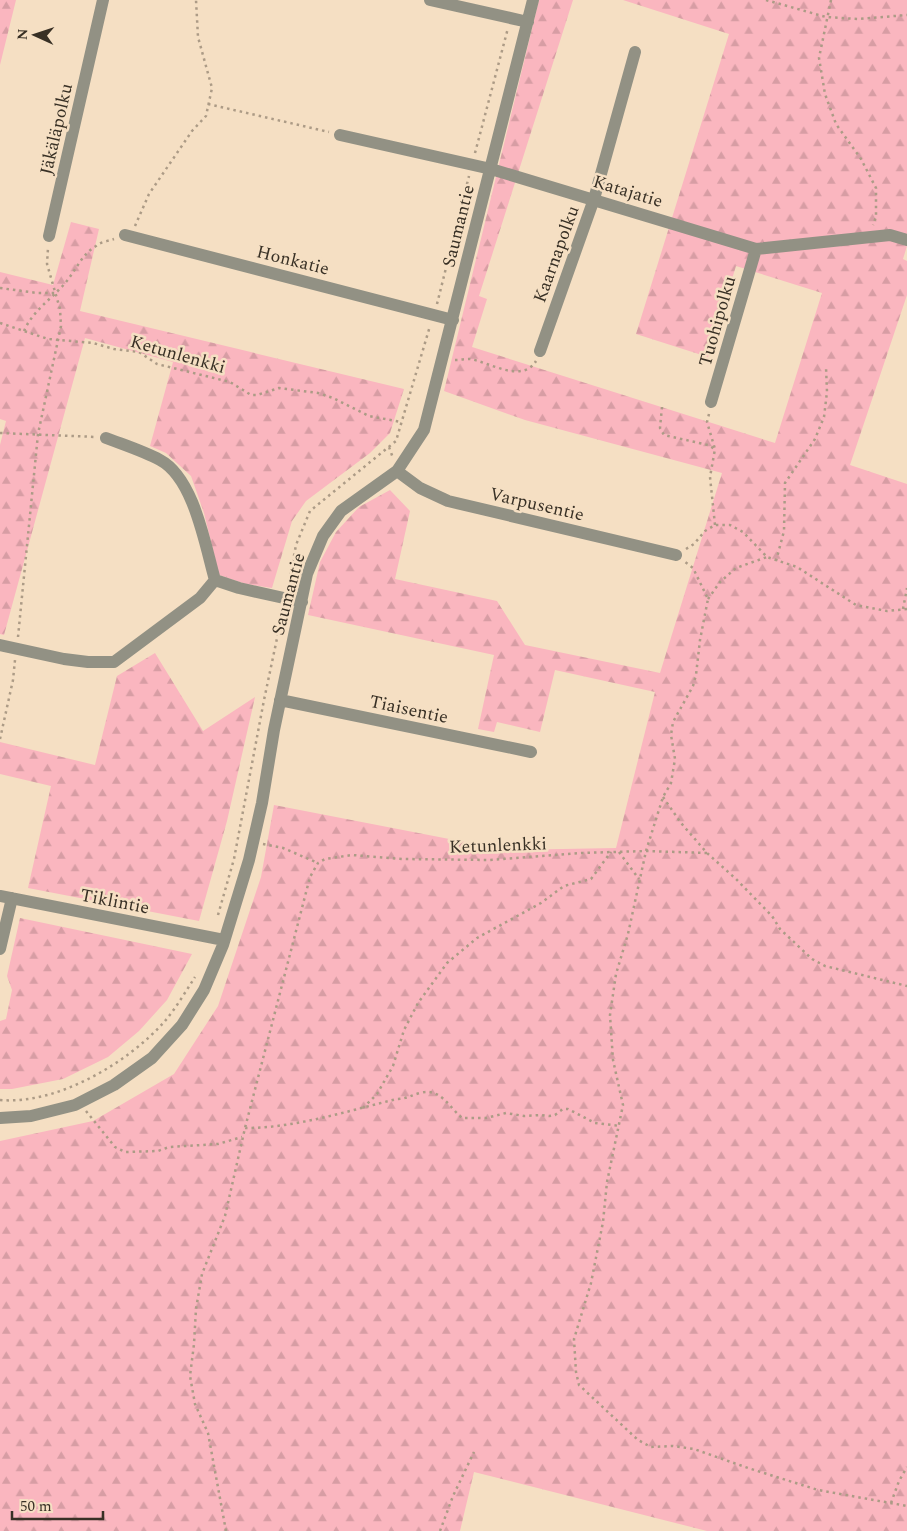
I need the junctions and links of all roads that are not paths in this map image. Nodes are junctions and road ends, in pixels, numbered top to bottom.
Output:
1 (103, 0) edge
2 (430, 0) edge
3 (533, 0) edge
4 (528, 22) junction
5 (635, 52) dead end
6 (340, 135) road end
7 (491, 169) junction
8 (594, 199) junction
9 (49, 236) road end
10 (128, 236) road end
11 (907, 240) edge
12 (756, 249) junction
13 (453, 320) junction
14 (540, 350) road end
15 (711, 402) road end
16 (106, 438) road end
17 (397, 471) junction
18 (676, 555) road end
19 (214, 580) junction
20 (302, 602) junction
21 (0, 645) edge
22 (280, 700) junction
23 (531, 752) dead end
24 (6, 897) edge
25 (224, 940) junction
26 (0, 949) edge
27 (0, 1118) edge

1 - 9 street, Jäkäläpolku
2 - 4 street
3 - 4 street, Saumantie
4 - 7 street, Saumantie
5 - 8 street, Kaarnapolku
6 - 7 street, Katajatie
7 - 8 street, Katajatie
7 - 13 street, Saumantie
8 - 12 street, Katajatie
8 - 14 street, Kaarnapolku
10 - 13 street, Honkatie
11 - 12 street, Katajatie
12 - 15 street, Tuohipolku
13 - 17 street, Saumantie
16 - 19 street
17 - 18 street, Varpusentie
17 - 20 street, Saumantie
19 - 20 street
19 - 21 street
20 - 22 street, Saumantie
22 - 23 street, Tiaisentie
22 - 25 street, Saumantie
24 - 25 street, Tiklintie
24 - 26 street
25 - 27 street, Saumantie

